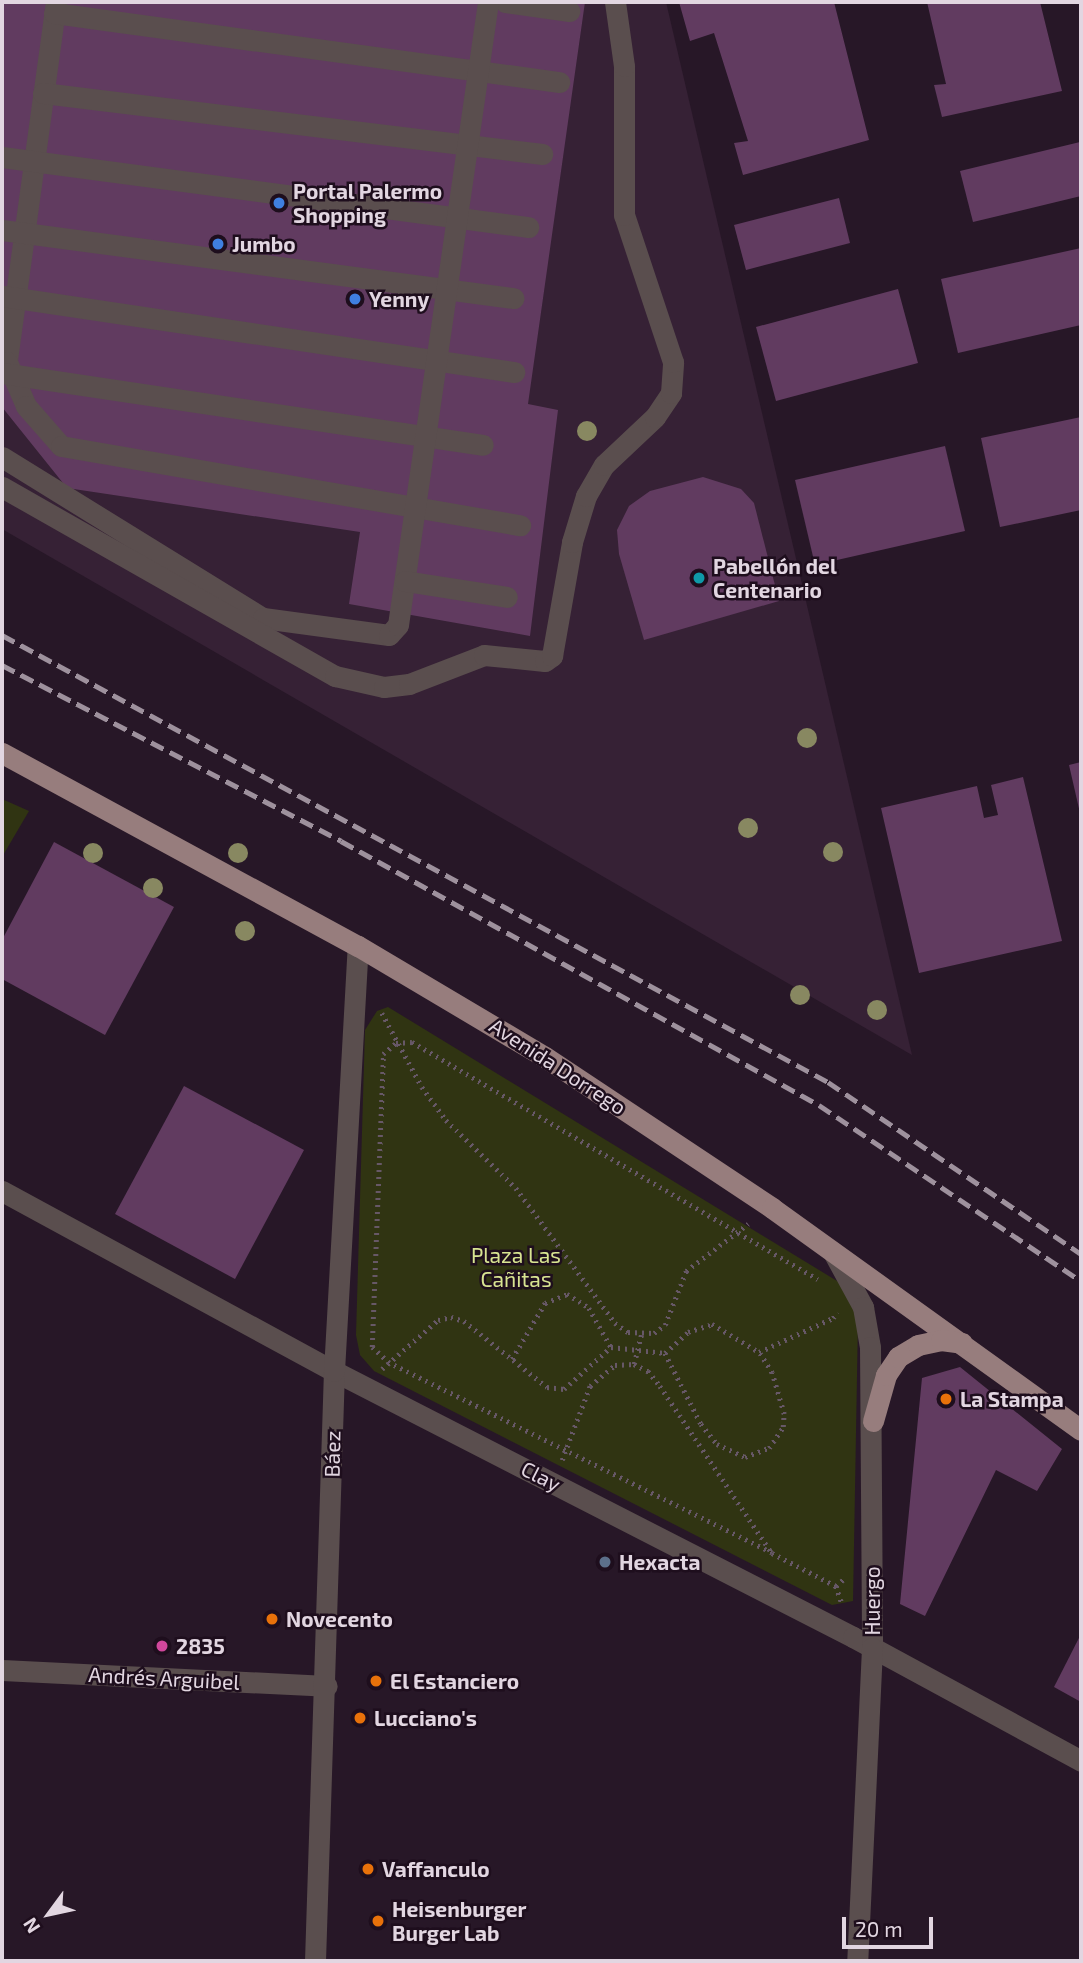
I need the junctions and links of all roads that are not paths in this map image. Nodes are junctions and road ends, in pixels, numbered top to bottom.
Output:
1 (488, 2) edge
2 (505, 2) edge
3 (615, 2) edge
4 (55, 7) edge
5 (569, 11) dead end
6 (478, 70) junction
7 (559, 82) dead end
8 (44, 93) junction
9 (467, 142) junction
10 (542, 154) dead end
11 (2, 157) edge
12 (34, 162) junction
13 (456, 215) junction
14 (528, 227) dead end
15 (2, 230) edge
16 (25, 233) junction
17 (445, 288) junction
18 (9, 296) edge
19 (513, 298) dead end
20 (434, 360) junction
21 (514, 372) dead end
22 (6, 373) edge
23 (423, 435) junction
24 (483, 445) dead end
25 (2, 457) edge
26 (2, 487) edge
27 (414, 506) junction
28 (520, 525) dead end
29 (404, 587) junction
30 (507, 597) dead end
31 (2, 753) edge
32 (358, 946) junction
33 (2, 1191) edge
34 (832, 1250) junction
35 (964, 1343) junction
36 (334, 1371) junction
37 (873, 1421) junction
38 (1081, 1430) edge
39 (872, 1648) junction
40 (2, 1670) edge
41 (327, 1686) junction
42 (1081, 1761) edge
43 (315, 1961) edge
44 (858, 1961) edge

1 - 6 street
2 - 5 street
3 - 26 street
4 - 6 street
4 - 8 street
6 - 7 street
6 - 9 street
8 - 9 street
8 - 12 street
9 - 10 street
9 - 13 street
11 - 12 street
12 - 13 street
12 - 16 street
13 - 14 street
13 - 17 street
15 - 16 street
16 - 17 street
16 - 18 street
17 - 19 street
17 - 20 street
18 - 20 street
18 - 22 street
20 - 21 street
20 - 23 street
22 - 23 street
22 - 27 street
23 - 24 street
23 - 27 street
25 - 29 street
27 - 28 street
27 - 29 street
29 - 30 street
31 - 32 main road, Avenida Dorrego
32 - 34 main road, Avenida Dorrego
32 - 36 street, Báez
33 - 36 street, Clay
34 - 35 main road, Avenida Dorrego
34 - 37 street, Huergo
35 - 37 main road
35 - 38 main road, Avenida Dorrego
36 - 39 street, Clay
36 - 41 street, Báez
37 - 39 street, Huergo
39 - 42 street, Clay
39 - 44 street, Huergo
40 - 41 street, Andrés Arguibel
41 - 43 street, Báez

